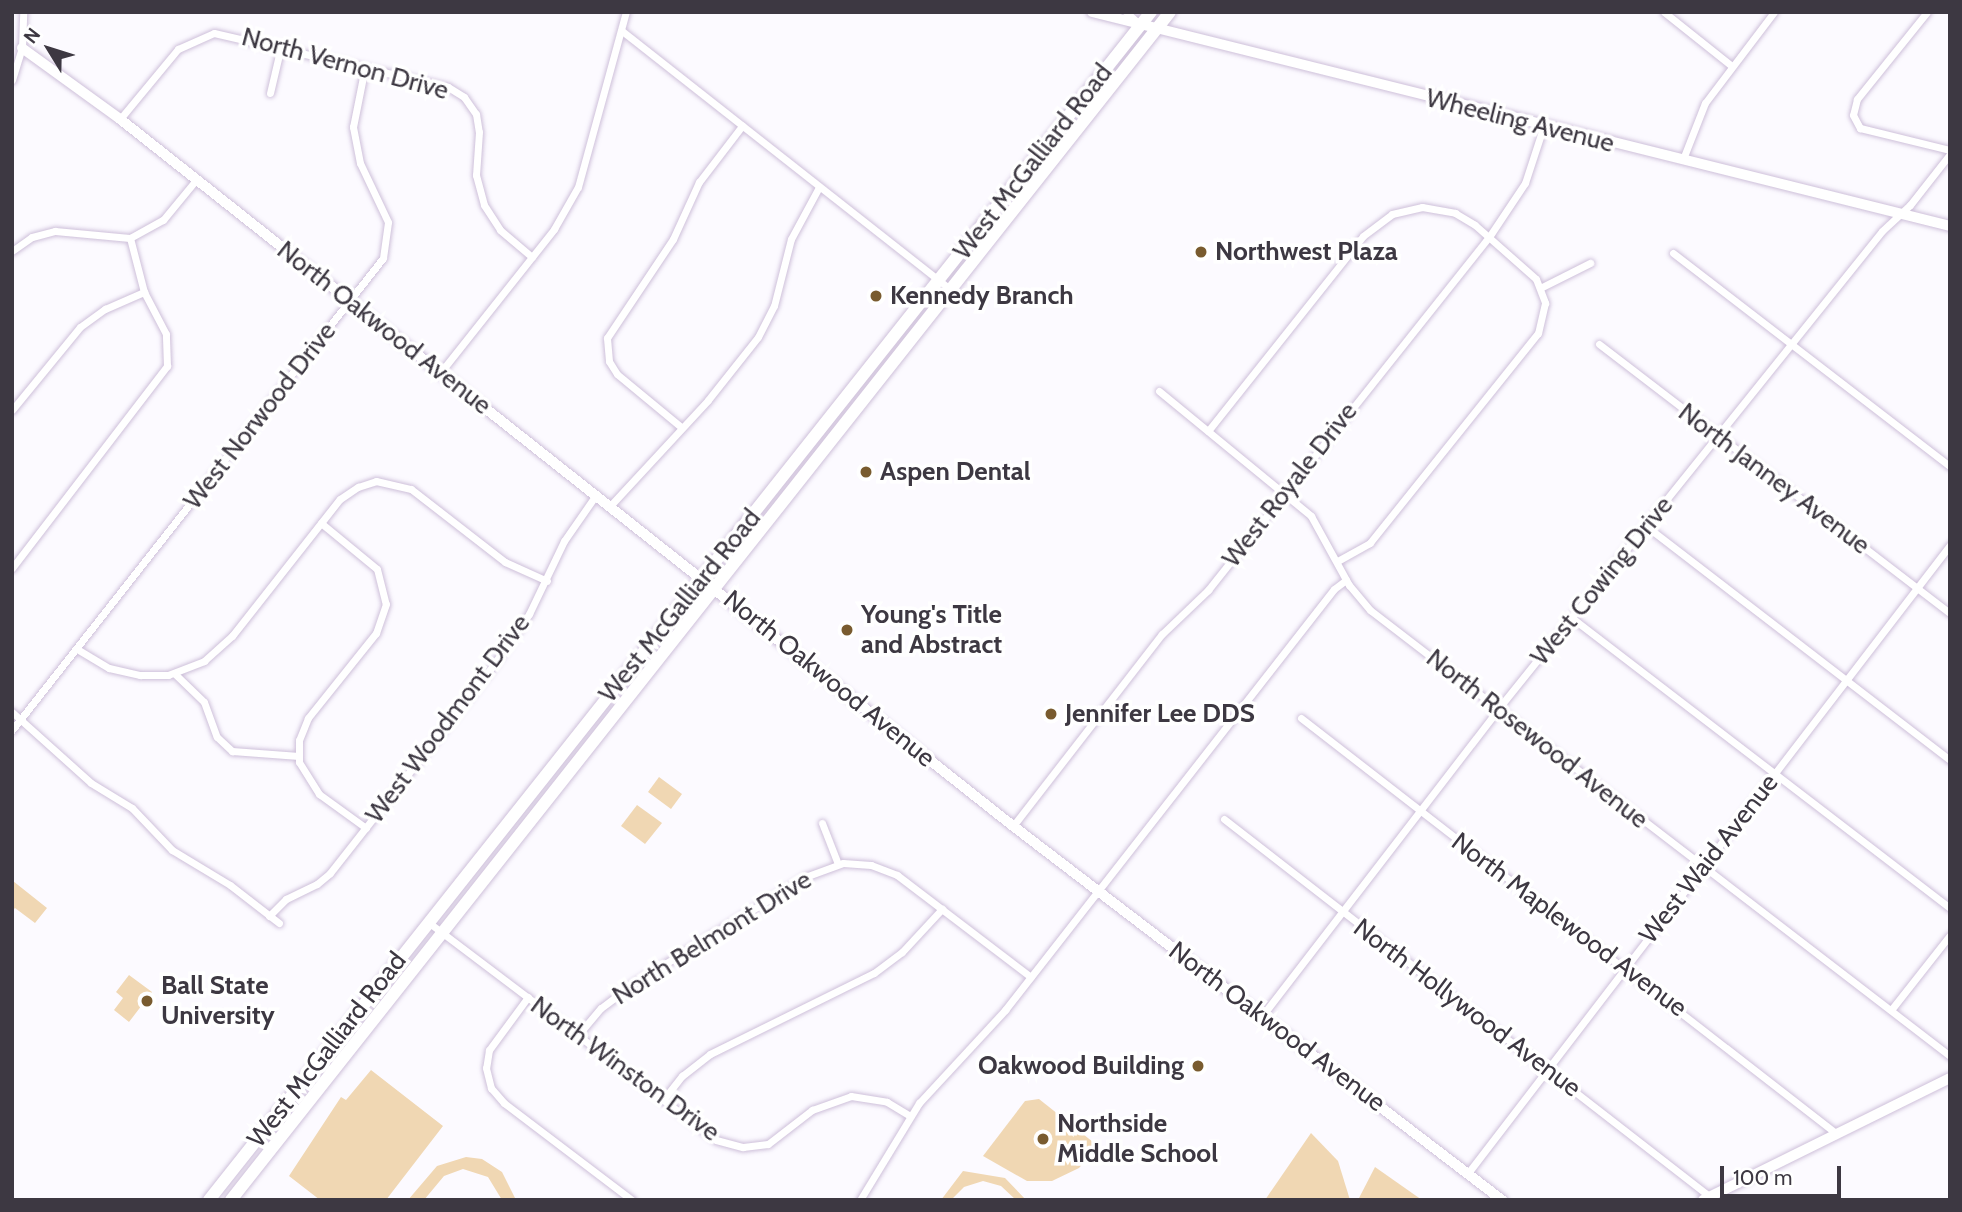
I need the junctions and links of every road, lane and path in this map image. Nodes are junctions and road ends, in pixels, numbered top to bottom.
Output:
1 (23, 12) edge
2 (626, 12) edge
3 (1091, 12) edge
4 (1126, 12) edge
5 (1151, 12) edge
6 (1170, 12) edge
7 (1664, 12) edge
8 (1774, 12) edge
9 (1927, 12) edge
10 (1141, 25) junction
11 (1157, 29) junction
12 (622, 32) junction
13 (281, 46) junction
14 (22, 48) junction
15 (1732, 66) junction
16 (365, 67) junction
17 (12, 80) edge
18 (270, 93) dead end
19 (120, 119) junction
20 (742, 126) junction
21 (1543, 128) junction
22 (1950, 152) edge
23 (1683, 159) junction
24 (196, 180) junction
25 (819, 187) junction
26 (1901, 215) junction
27 (1950, 226) edge
28 (1489, 237) junction
29 (130, 238) junction
30 (12, 251) edge
31 (1673, 253) dead end
32 (532, 257) junction
33 (1590, 263) dead end
34 (939, 281) junction
35 (1542, 287) junction
36 (951, 290) junction
37 (144, 292) junction
38 (350, 302) junction
39 (1599, 344) dead end
40 (1791, 344) junction
41 (440, 373) junction
42 (1158, 391) dead end
43 (12, 410) edge
44 (681, 427) junction
45 (1208, 430) junction
46 (1718, 436) junction
47 (1950, 466) edge
48 (1283, 492) junction
49 (596, 495) junction
50 (610, 506) junction
51 (321, 523) junction
52 (1646, 526) junction
53 (1950, 545) edge
54 (1337, 561) junction
55 (12, 569) edge
56 (703, 578) junction
57 (1346, 580) junction
58 (547, 581) junction
59 (716, 588) junction
60 (1917, 588) junction
61 (1950, 613) edge
62 (1572, 618) junction
63 (77, 649) junction
64 (175, 674) junction
65 (1846, 681) junction
66 (1499, 709) junction
67 (12, 712) edge
68 (1301, 718) dead end
69 (21, 719) junction
70 (12, 730) edge
71 (299, 756) junction
72 (1950, 760) edge
73 (1775, 774) junction
74 (1421, 811) junction
75 (1223, 819) dead end
76 (822, 823) dead end
77 (1013, 826) junction
78 (366, 828) junction
79 (838, 864) junction
80 (1703, 866) junction
81 (1098, 890) junction
82 (1950, 908) edge
83 (942, 909) junction
84 (1343, 913) junction
85 (269, 916) junction
86 (428, 922) junction
87 (279, 923) dead end
88 (442, 933) junction
89 (1950, 935) edge
90 (1625, 968) junction
91 (1031, 977) junction
92 (528, 997) junction
93 (1891, 1010) junction
94 (1262, 1016) junction
95 (578, 1035) junction
96 (1950, 1056) edge
97 (1548, 1070) junction
98 (1950, 1078) edge
99 (663, 1100) junction
100 (910, 1115) junction
101 (1837, 1134) junction
102 (1468, 1173) junction
103 (1706, 1198) edge
104 (209, 1200) edge
105 (232, 1200) edge
106 (632, 1200) edge
107 (860, 1200) edge
108 (1502, 1200) edge

1 - 14 street
2 - 12 street
3 - 10 main road, Wheeling Avenue
4 - 10 street
5 - 10 main road, West McGalliard Road
6 - 11 main road, West McGalliard Road
7 - 15 street
8 - 15 street
9 - 22 street
10 - 11 main road, Wheeling Avenue
10 - 34 main road, West McGalliard Road
11 - 21 main road, Wheeling Avenue
11 - 36 main road, West McGalliard Road
12 - 20 street
12 - 32 street
13 - 16 street, North Vernon Drive
13 - 18 street
13 - 19 street, North Vernon Drive
14 - 17 street
14 - 19 street, North Oakwood Avenue
15 - 23 street
16 - 32 street, North Vernon Drive
16 - 38 street, West Norwood Drive
19 - 24 street, North Oakwood Avenue
20 - 25 street
20 - 44 street
21 - 23 main road, Wheeling Avenue
21 - 28 street, West Royale Drive
22 - 26 street, West Cowing Drive
23 - 26 main road, Wheeling Avenue
24 - 29 street
24 - 38 street, North Oakwood Avenue
25 - 34 street
25 - 44 street
26 - 27 main road, Wheeling Avenue
26 - 40 street, West Cowing Drive
28 - 35 street
28 - 45 street
28 - 48 street, West Royale Drive
29 - 30 street
29 - 37 street
31 - 40 street
32 - 41 street
33 - 35 street
34 - 36 street
34 - 56 main road, West McGalliard Road
35 - 54 street
36 - 59 main road, West McGalliard Road
37 - 43 street
37 - 55 street
38 - 41 street, North Oakwood Avenue
38 - 63 street, West Norwood Drive
39 - 46 street, North Janney Avenue
40 - 46 street, West Cowing Drive
40 - 47 street
41 - 49 street, North Oakwood Avenue
42 - 45 street, North Rosewood Avenue
44 - 50 street
45 - 48 street, North Rosewood Avenue
46 - 52 street, West Cowing Drive
46 - 60 street, North Janney Avenue
48 - 54 street, North Rosewood Avenue
48 - 77 street, West Royale Drive
49 - 50 street, North Oakwood Avenue
49 - 58 street, West Woodmont Drive
50 - 56 street, North Oakwood Avenue
51 - 58 street
51 - 64 street
51 - 71 street
52 - 62 street, West Cowing Drive
52 - 65 street
53 - 60 street, West Waid Avenue
54 - 57 street, North Rosewood Avenue
56 - 59 street, North Oakwood Avenue
56 - 86 main road, West McGalliard Road
57 - 66 street, North Rosewood Avenue
57 - 81 street
58 - 78 street, West Woodmont Drive
59 - 77 street, North Oakwood Avenue
59 - 88 main road, West McGalliard Road
60 - 61 street, North Janney Avenue
60 - 65 street, West Waid Avenue
62 - 66 street, West Cowing Drive
62 - 73 street
63 - 64 street
63 - 69 street, West Norwood Drive
64 - 71 street
65 - 72 street
65 - 73 street, West Waid Avenue
66 - 74 street, West Cowing Drive
66 - 80 street, North Rosewood Avenue
67 - 69 street
68 - 74 street, North Maplewood Avenue
69 - 70 street, West Norwood Drive
69 - 85 street
71 - 78 street
73 - 80 street, West Waid Avenue
73 - 82 street
74 - 84 street, West Cowing Drive
74 - 90 street, North Maplewood Avenue
75 - 84 street, North Hollywood Avenue
76 - 79 street
77 - 81 street, North Oakwood Avenue
78 - 85 street, West Woodmont Drive
79 - 83 street, North Belmont Drive
79 - 95 street, North Belmont Drive
80 - 90 street, West Waid Avenue
80 - 93 street, North Rosewood Avenue
81 - 91 street
81 - 94 street, North Oakwood Avenue
83 - 91 street, North Belmont Drive
83 - 99 street
84 - 94 street, West Cowing Drive
84 - 97 street, North Hollywood Avenue
85 - 87 street
86 - 88 street, North Winston Drive
86 - 104 main road, West McGalliard Road
88 - 92 street, North Winston Drive
88 - 105 main road, West McGalliard Road
89 - 93 street
90 - 97 street, West Waid Avenue
90 - 101 street, North Maplewood Avenue
91 - 100 street
92 - 95 street, North Winston Drive
92 - 106 street
93 - 96 street, North Rosewood Avenue
94 - 102 street, North Oakwood Avenue
95 - 99 street, North Winston Drive
97 - 102 street, West Waid Avenue
97 - 103 street, North Hollywood Avenue
98 - 101 main road
99 - 100 street, North Winston Drive
100 - 107 street
101 - 103 main road
102 - 108 street, North Oakwood Avenue

